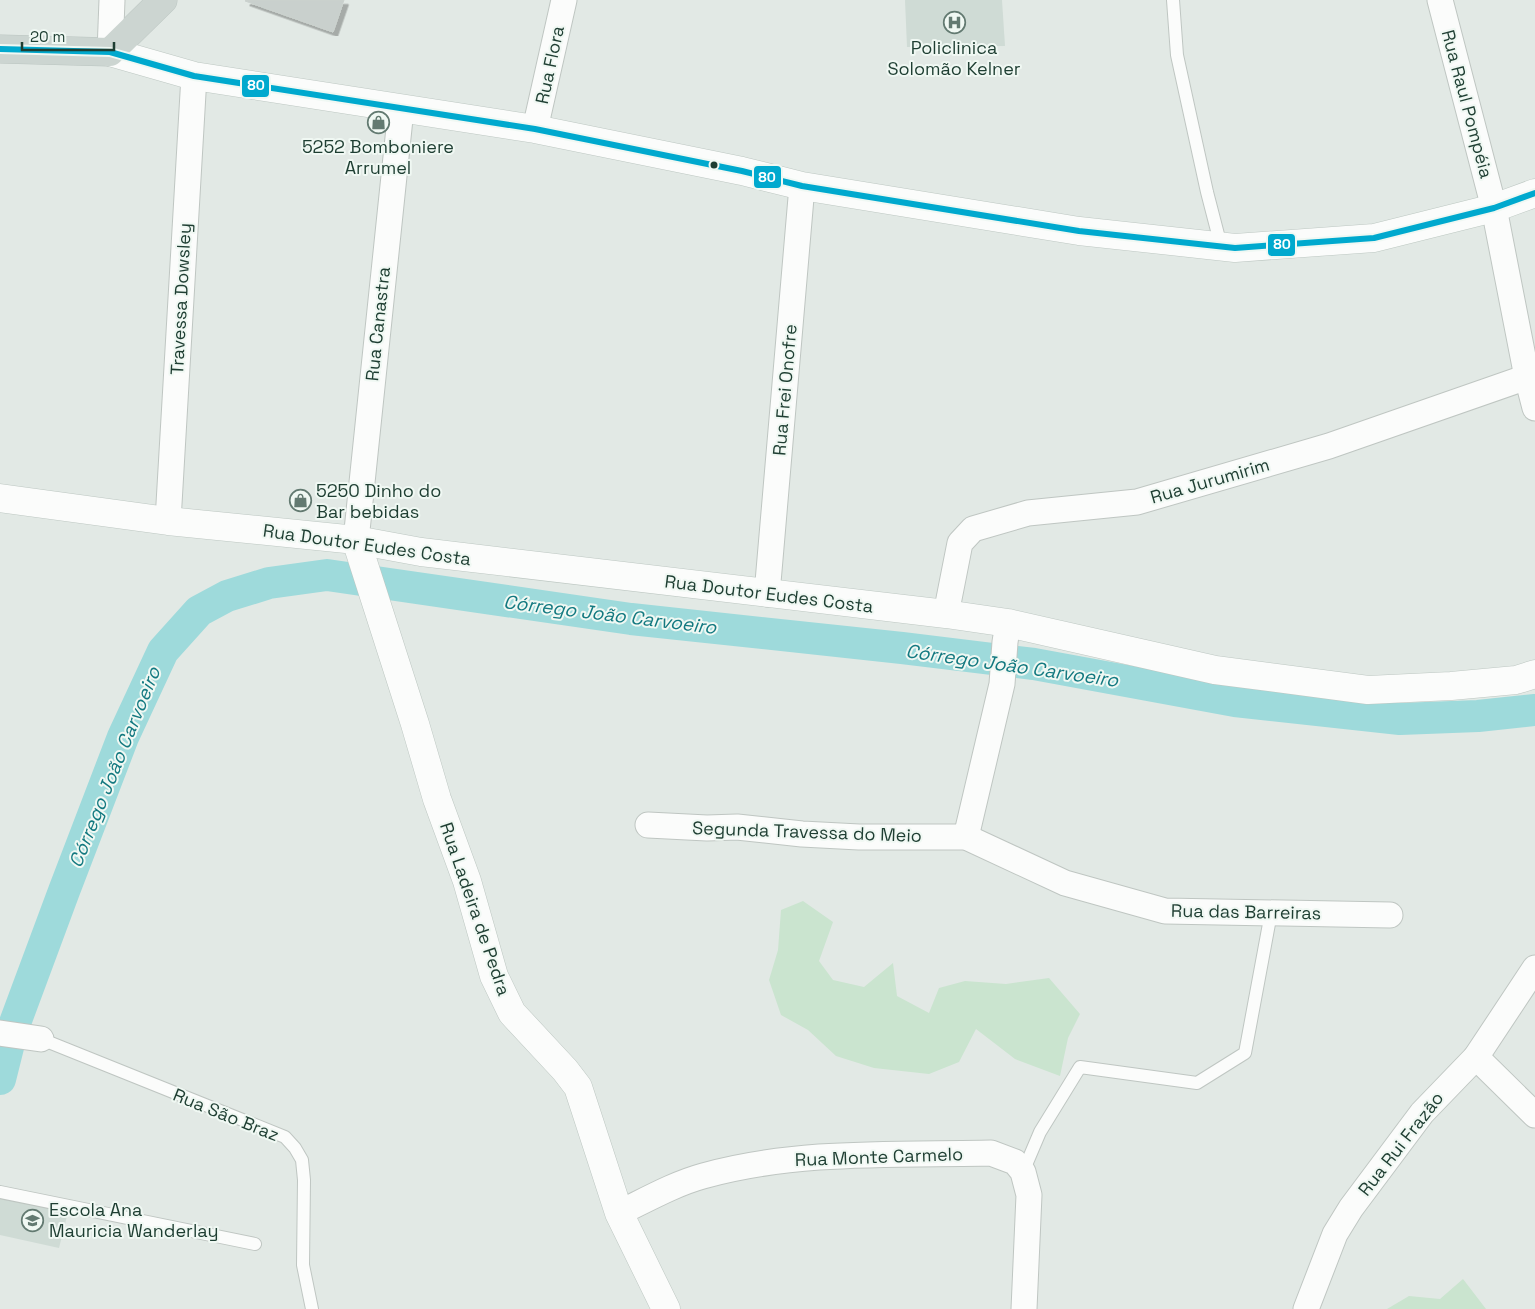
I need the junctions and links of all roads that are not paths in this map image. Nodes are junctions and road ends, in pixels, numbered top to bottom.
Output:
1 (112, 0) edge
2 (163, 0) edge
3 (564, 0) edge
4 (1173, 0) edge
5 (1440, 0) edge
6 (0, 49) edge
7 (110, 52) junction
8 (194, 76) junction
9 (400, 109) junction
10 (536, 129) junction
11 (802, 186) junction
12 (1535, 193) edge
13 (1494, 208) junction
14 (1221, 246) junction
15 (1527, 377) junction
16 (1535, 408) edge
17 (0, 498) edge
18 (168, 521) junction
19 (360, 550) junction
20 (767, 594) junction
21 (946, 614) junction
22 (1006, 632) junction
23 (1535, 674) edge
24 (648, 825) dead end
25 (966, 837) junction
26 (1271, 913) junction
27 (1390, 915) dead end
28 (1535, 968) edge
29 (0, 1033) edge
30 (41, 1039) joint
31 (1476, 1057) junction
32 (1535, 1115) edge
33 (1023, 1172) junction
34 (0, 1192) edge
35 (619, 1213) junction
36 (255, 1244) dead end
37 (312, 1309) edge
38 (666, 1309) edge
39 (1024, 1309) edge
40 (1306, 1309) edge

1 - 7 street
2 - 7 main road
3 - 10 street, Rua Flora
4 - 14 lane
5 - 13 street, Rua Raul Pompéia
6 - 7 main road
7 - 8 street
8 - 9 street
8 - 18 street, Travessa Dowsley
9 - 10 street
9 - 19 street, Rua Canastra
10 - 11 street
11 - 14 street
11 - 20 street, Rua Frei Onofre
12 - 13 street
13 - 14 street
13 - 15 street, Rua Raul Pompéia
15 - 16 street, Rua Raul Pompéia
15 - 21 street, Rua Jurumirim
17 - 18 street, Rua Doutor Eudes Costa
18 - 19 street, Rua Doutor Eudes Costa
19 - 20 street, Rua Doutor Eudes Costa
19 - 35 street, Rua Ladeira de Pedra
20 - 21 street, Rua Doutor Eudes Costa
21 - 22 street, Rua Doutor Eudes Costa
22 - 23 street, Rua Doutor Eudes Costa
22 - 25 street
24 - 25 street, Segunda Travessa do Meio
25 - 26 street, Rua das Barreiras
26 - 27 street, Rua das Barreiras
26 - 33 lane
28 - 31 street, Rua Rui Frazão
29 - 30 street, Rua São Braz
30 - 37 lane, Rua São Braz
31 - 32 street
31 - 40 street, Rua Rui Frazão
33 - 35 street, Rua Monte Carmelo
33 - 39 street
34 - 36 lane
35 - 38 street, Rua Ladeira de Pedra

